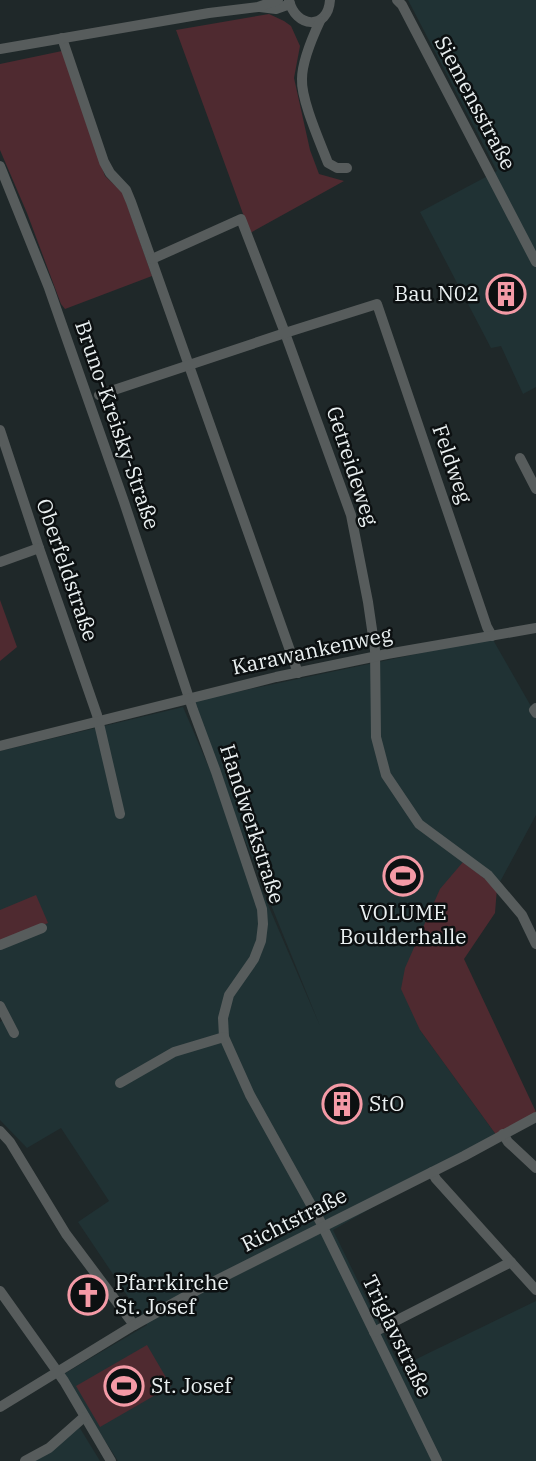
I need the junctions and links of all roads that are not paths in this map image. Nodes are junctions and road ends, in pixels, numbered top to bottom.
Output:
1 (278, 0) edge
2 (397, 0) edge
3 (334, 1) edge
4 (290, 2) edge
5 (258, 6) junction
6 (320, 20) junction
7 (302, 21) junction
8 (62, 38) junction
9 (0, 49) edge
10 (307, 59) junction
11 (349, 164) dead end
12 (0, 166) edge
13 (152, 259) junction
14 (536, 262) edge
15 (285, 333) junction
16 (188, 365) junction
17 (99, 396) dead end
18 (0, 433) edge
19 (520, 458) dead end
20 (536, 489) edge
21 (39, 548) junction
22 (0, 562) edge
23 (536, 628) edge
24 (492, 636) junction
25 (375, 657) junction
26 (298, 673) junction
27 (189, 699) junction
28 (99, 722) junction
29 (0, 746) edge
30 (120, 814) dead end
31 (42, 928) dead end
32 (536, 944) edge
33 (0, 945) edge
34 (0, 1006) edge
35 (14, 1032) dead end
36 (224, 1037) junction
37 (120, 1083) dead end
38 (536, 1116) edge
39 (0, 1131) edge
40 (503, 1134) junction
41 (536, 1168) edge
42 (432, 1172) junction
43 (323, 1228) junction
44 (511, 1262) junction
45 (536, 1290) edge
46 (0, 1291) edge
47 (134, 1325) junction
48 (373, 1332) junction
49 (58, 1372) junction
50 (0, 1407) edge
51 (84, 1417) junction
52 (24, 1461) edge
53 (111, 1461) edge
54 (437, 1461) edge

1 - 5 street
2 - 14 street, Siemensstraße
3 - 6 street
4 - 5 street
4 - 7 street
5 - 8 street
6 - 7 street
6 - 10 street
7 - 10 street
8 - 9 street
8 - 13 street
10 - 11 street
12 - 27 street, Bruno-Kreisky-Straße
13 - 15 street, Getreideweg
13 - 16 street
15 - 16 street
15 - 24 street, Feldweg
15 - 25 street, Getreideweg
16 - 17 street
16 - 26 street
18 - 21 street, Oberfeldstraße
19 - 20 street
21 - 22 street
21 - 28 street, Oberfeldstraße
23 - 24 street, Karawankenweg
24 - 25 street, Karawankenweg
25 - 26 street, Karawankenweg
25 - 32 street, Getreideweg
26 - 27 street, Karawankenweg
27 - 28 street, Karawankenweg
27 - 36 street, Handwerkstraße
28 - 29 street, Karawankenweg
28 - 30 street
31 - 33 street
34 - 35 street
36 - 37 street
36 - 43 street, Handwerkstraße
38 - 40 street, Richtstraße
39 - 47 street
40 - 41 street
40 - 42 street, Richtstraße
42 - 43 street, Richtstraße
42 - 44 street
43 - 47 street, Richtstraße
43 - 48 street, Triglavstraße
44 - 45 street
44 - 48 street
46 - 49 street
47 - 49 street, Richtstraße
48 - 54 street, Triglavstraße
49 - 50 street, Richtstraße
49 - 51 street
51 - 52 street
51 - 53 street

